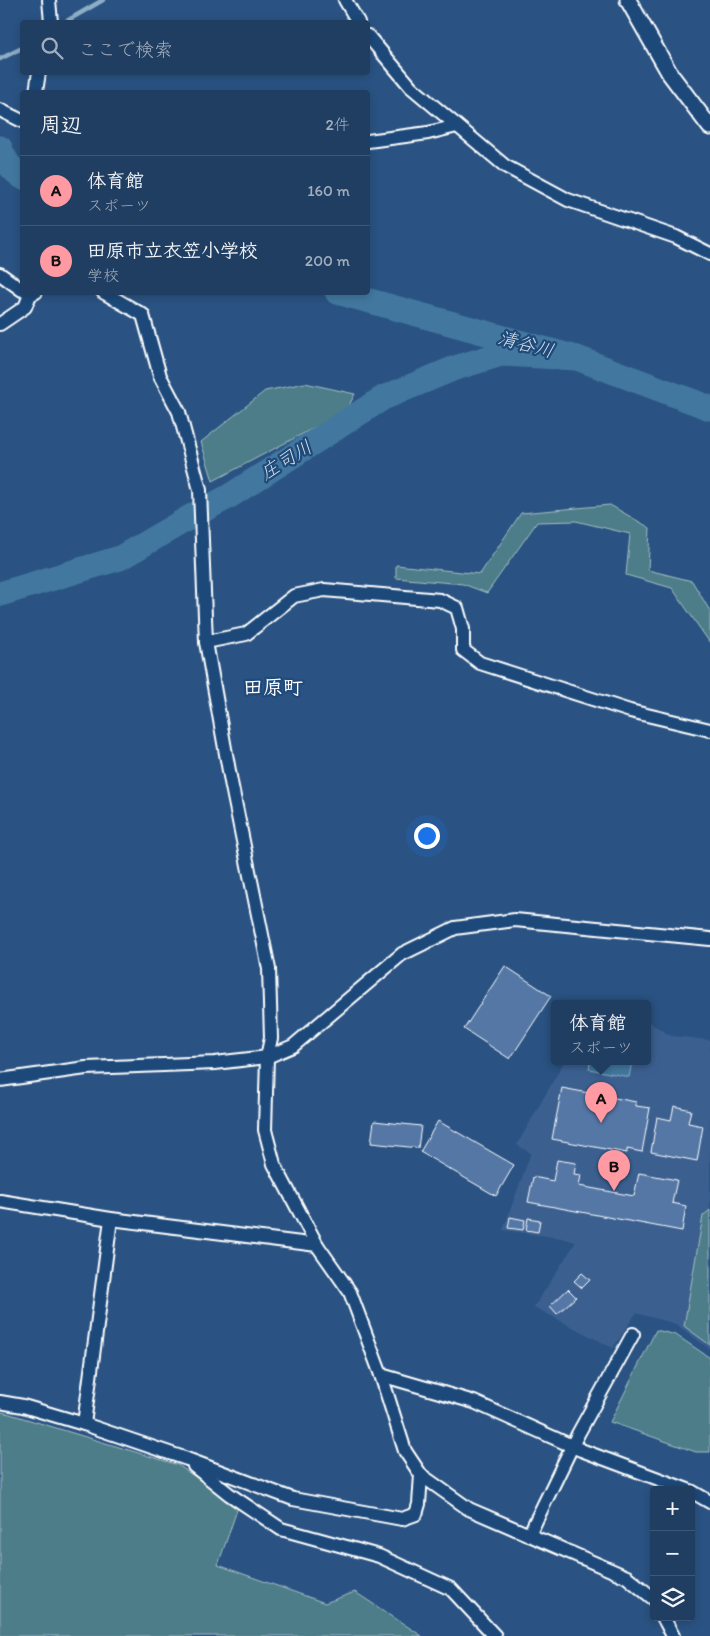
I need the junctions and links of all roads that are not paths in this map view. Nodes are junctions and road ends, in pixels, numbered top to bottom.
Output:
1 (49, 0) edge
2 (345, 0) edge
3 (628, 0) edge
4 (51, 20) edge
5 (357, 20) edge
6 (370, 38) edge
7 (39, 75) edge
8 (36, 90) edge
9 (0, 110) edge
10 (20, 120) edge
11 (457, 126) junction
12 (710, 127) edge
13 (370, 141) edge
14 (710, 254) edge
15 (0, 274) edge
16 (20, 286) edge
17 (28, 295) edge
18 (108, 295) edge
19 (0, 324) edge
20 (206, 642) junction
21 (710, 730) edge
22 (710, 939) edge
23 (267, 1057) junction
24 (0, 1080) edge
25 (0, 1201) edge
26 (111, 1219) junction
27 (316, 1245) junction
28 (633, 1334) dead end
29 (380, 1375) junction
30 (0, 1402) edge
31 (84, 1424) junction
32 (572, 1445) junction
33 (187, 1459) junction
34 (421, 1475) junction
35 (677, 1486) edge
36 (695, 1493) edge
37 (710, 1502) edge
38 (529, 1535) junction
39 (650, 1596) edge
40 (665, 1621) edge
41 (495, 1636) edge
42 (673, 1636) edge

1 - 4 street
2 - 5 street
3 - 12 street
6 - 11 street
7 - 8 street
9 - 10 street
11 - 13 street
11 - 14 street
15 - 16 street
17 - 19 street
18 - 20 street
20 - 21 street
20 - 23 street
22 - 23 street
23 - 24 street
23 - 27 street
25 - 26 street
26 - 27 street
26 - 31 street
27 - 29 street
28 - 32 street
29 - 32 street
29 - 34 street
30 - 31 street
31 - 33 street
32 - 35 street
32 - 38 street
33 - 34 street
33 - 41 street
34 - 38 street
36 - 37 street
38 - 39 street
40 - 42 street

